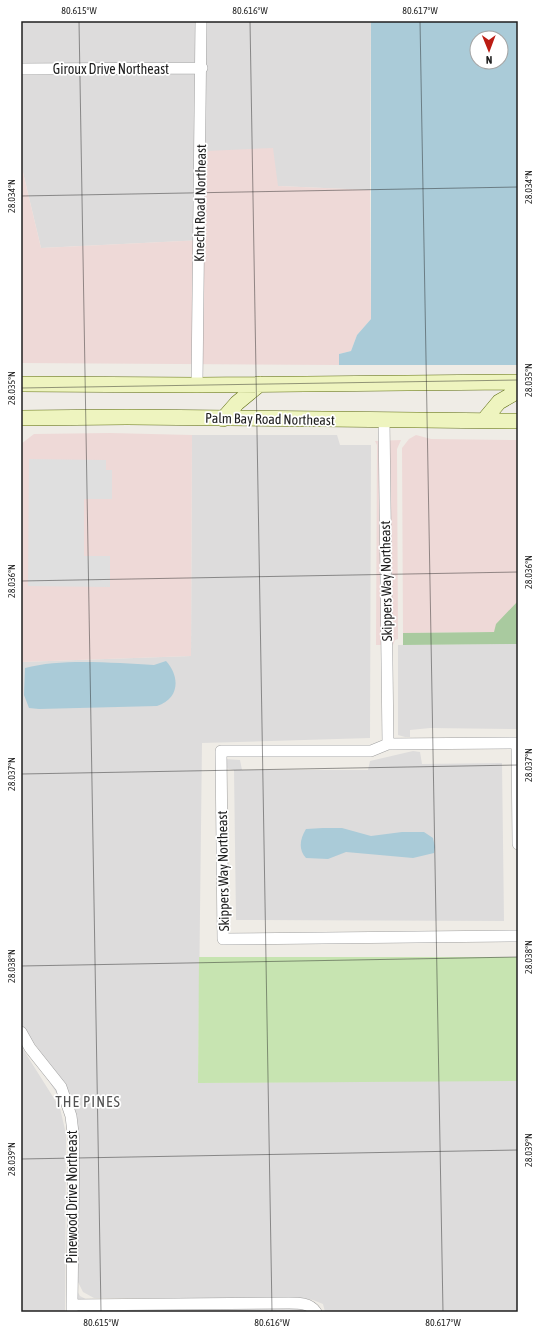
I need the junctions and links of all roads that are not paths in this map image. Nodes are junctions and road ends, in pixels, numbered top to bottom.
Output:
1 (201, 21) edge
2 (202, 68) junction
3 (21, 69) edge
4 (518, 382) edge
5 (21, 384) edge
6 (260, 384) junction
7 (197, 385) junction
8 (518, 391) edge
9 (21, 418) edge
10 (223, 419) junction
11 (384, 419) junction
12 (484, 420) junction
13 (518, 421) edge
14 (388, 744) junction
15 (518, 844) edge
16 (518, 936) edge
17 (21, 1032) edge
18 (72, 1308) edge
19 (316, 1312) edge

1 - 2 street, Knecht Road Northeast
2 - 3 street, Giroux Drive Northeast
2 - 7 street, Knecht Road Northeast
4 - 6 main road
5 - 7 main road
6 - 7 main road
6 - 10 main road
8 - 12 main road
9 - 10 main road, Palm Bay Road Northeast
10 - 11 main road, Palm Bay Road Northeast
11 - 12 main road, Palm Bay Road Northeast
11 - 14 street, Skippers Way Northeast
12 - 13 main road, Palm Bay Road Northeast
14 - 15 street, Skippers Way Northeast
14 - 16 street, Skippers Way Northeast
17 - 18 street, Pinewood Drive Northeast
18 - 19 street, Pinewood Drive Northeast

